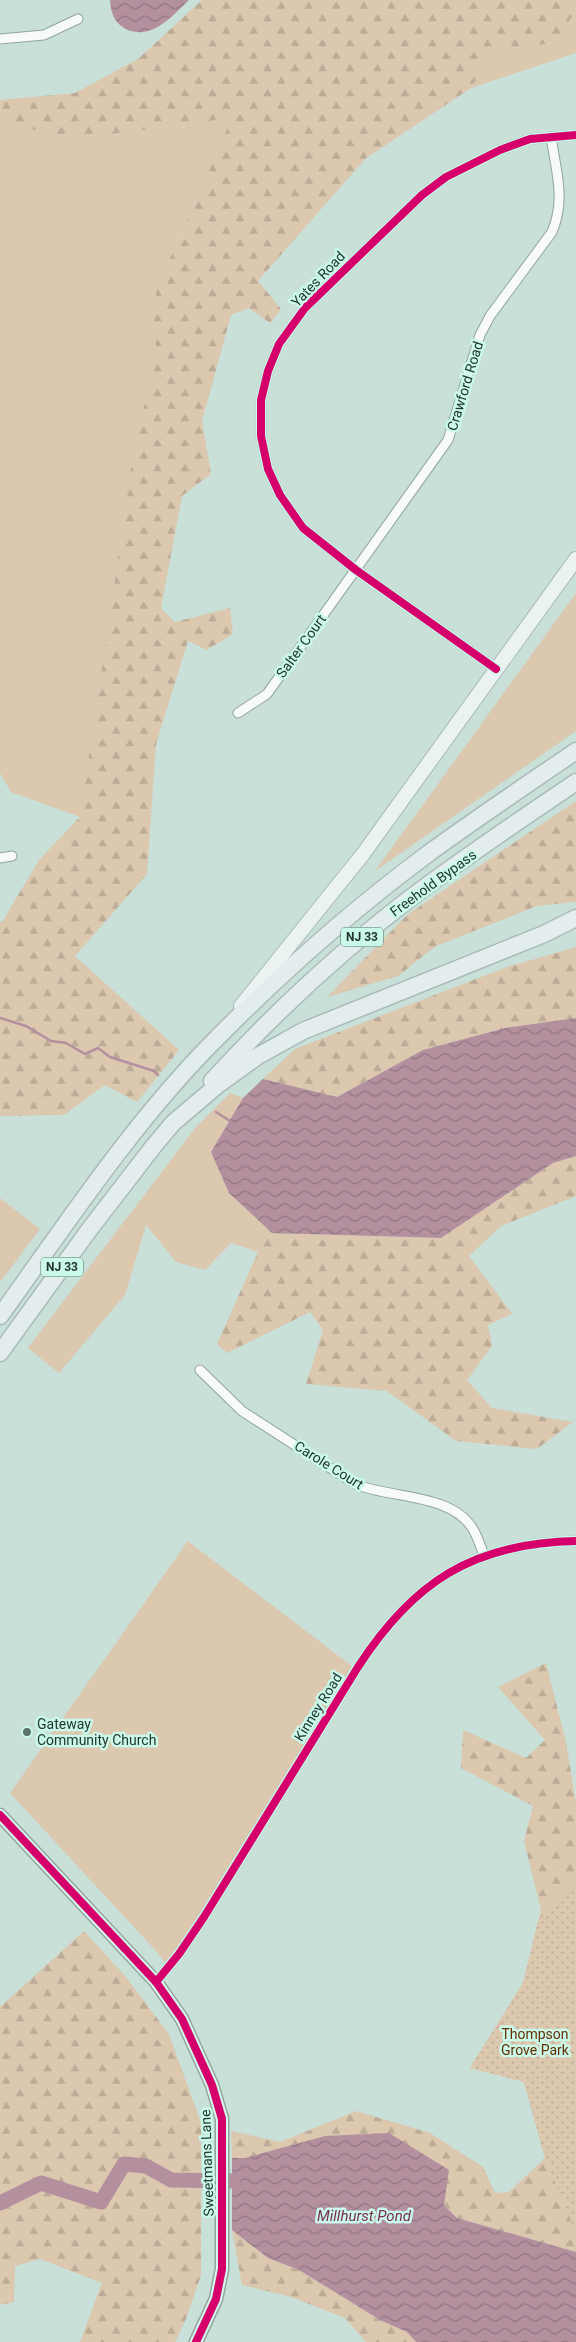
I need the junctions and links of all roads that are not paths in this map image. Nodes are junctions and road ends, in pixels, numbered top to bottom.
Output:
1 (78, 19) dead end
2 (0, 39) edge
3 (576, 135) edge
4 (551, 137) junction
5 (576, 559) edge
6 (356, 570) junction
7 (496, 669) junction
8 (238, 713) dead end
9 (576, 751) edge
10 (576, 782) edge
11 (12, 856) dead end
12 (0, 858) edge
13 (576, 918) edge
14 (212, 1042) junction
15 (174, 1123) junction
16 (0, 1316) edge
17 (0, 1352) edge
18 (200, 1370) dead end
19 (576, 1541) edge
20 (484, 1556) junction
21 (0, 1815) edge
22 (156, 1982) junction
23 (196, 2342) edge

1 - 2 street
3 - 4 street, Yates Road
4 - 6 street, Crawford Road
4 - 6 street, Yates Road
5 - 7 main road
6 - 7 street, Yates Road
6 - 8 street, Salter Court
7 - 14 main road
9 - 14 highway, Freehold Bypass / NJ 33
10 - 15 highway, Freehold Bypass / NJ 33
11 - 12 street
13 - 15 highway
14 - 16 highway, NJ 33
15 - 17 highway, NJ 33
18 - 20 street, Carole Court
19 - 20 street, Kinney Road
20 - 22 street, Kinney Road
21 - 22 street, Sweetmans Lane
22 - 23 street, Sweetmans Lane

